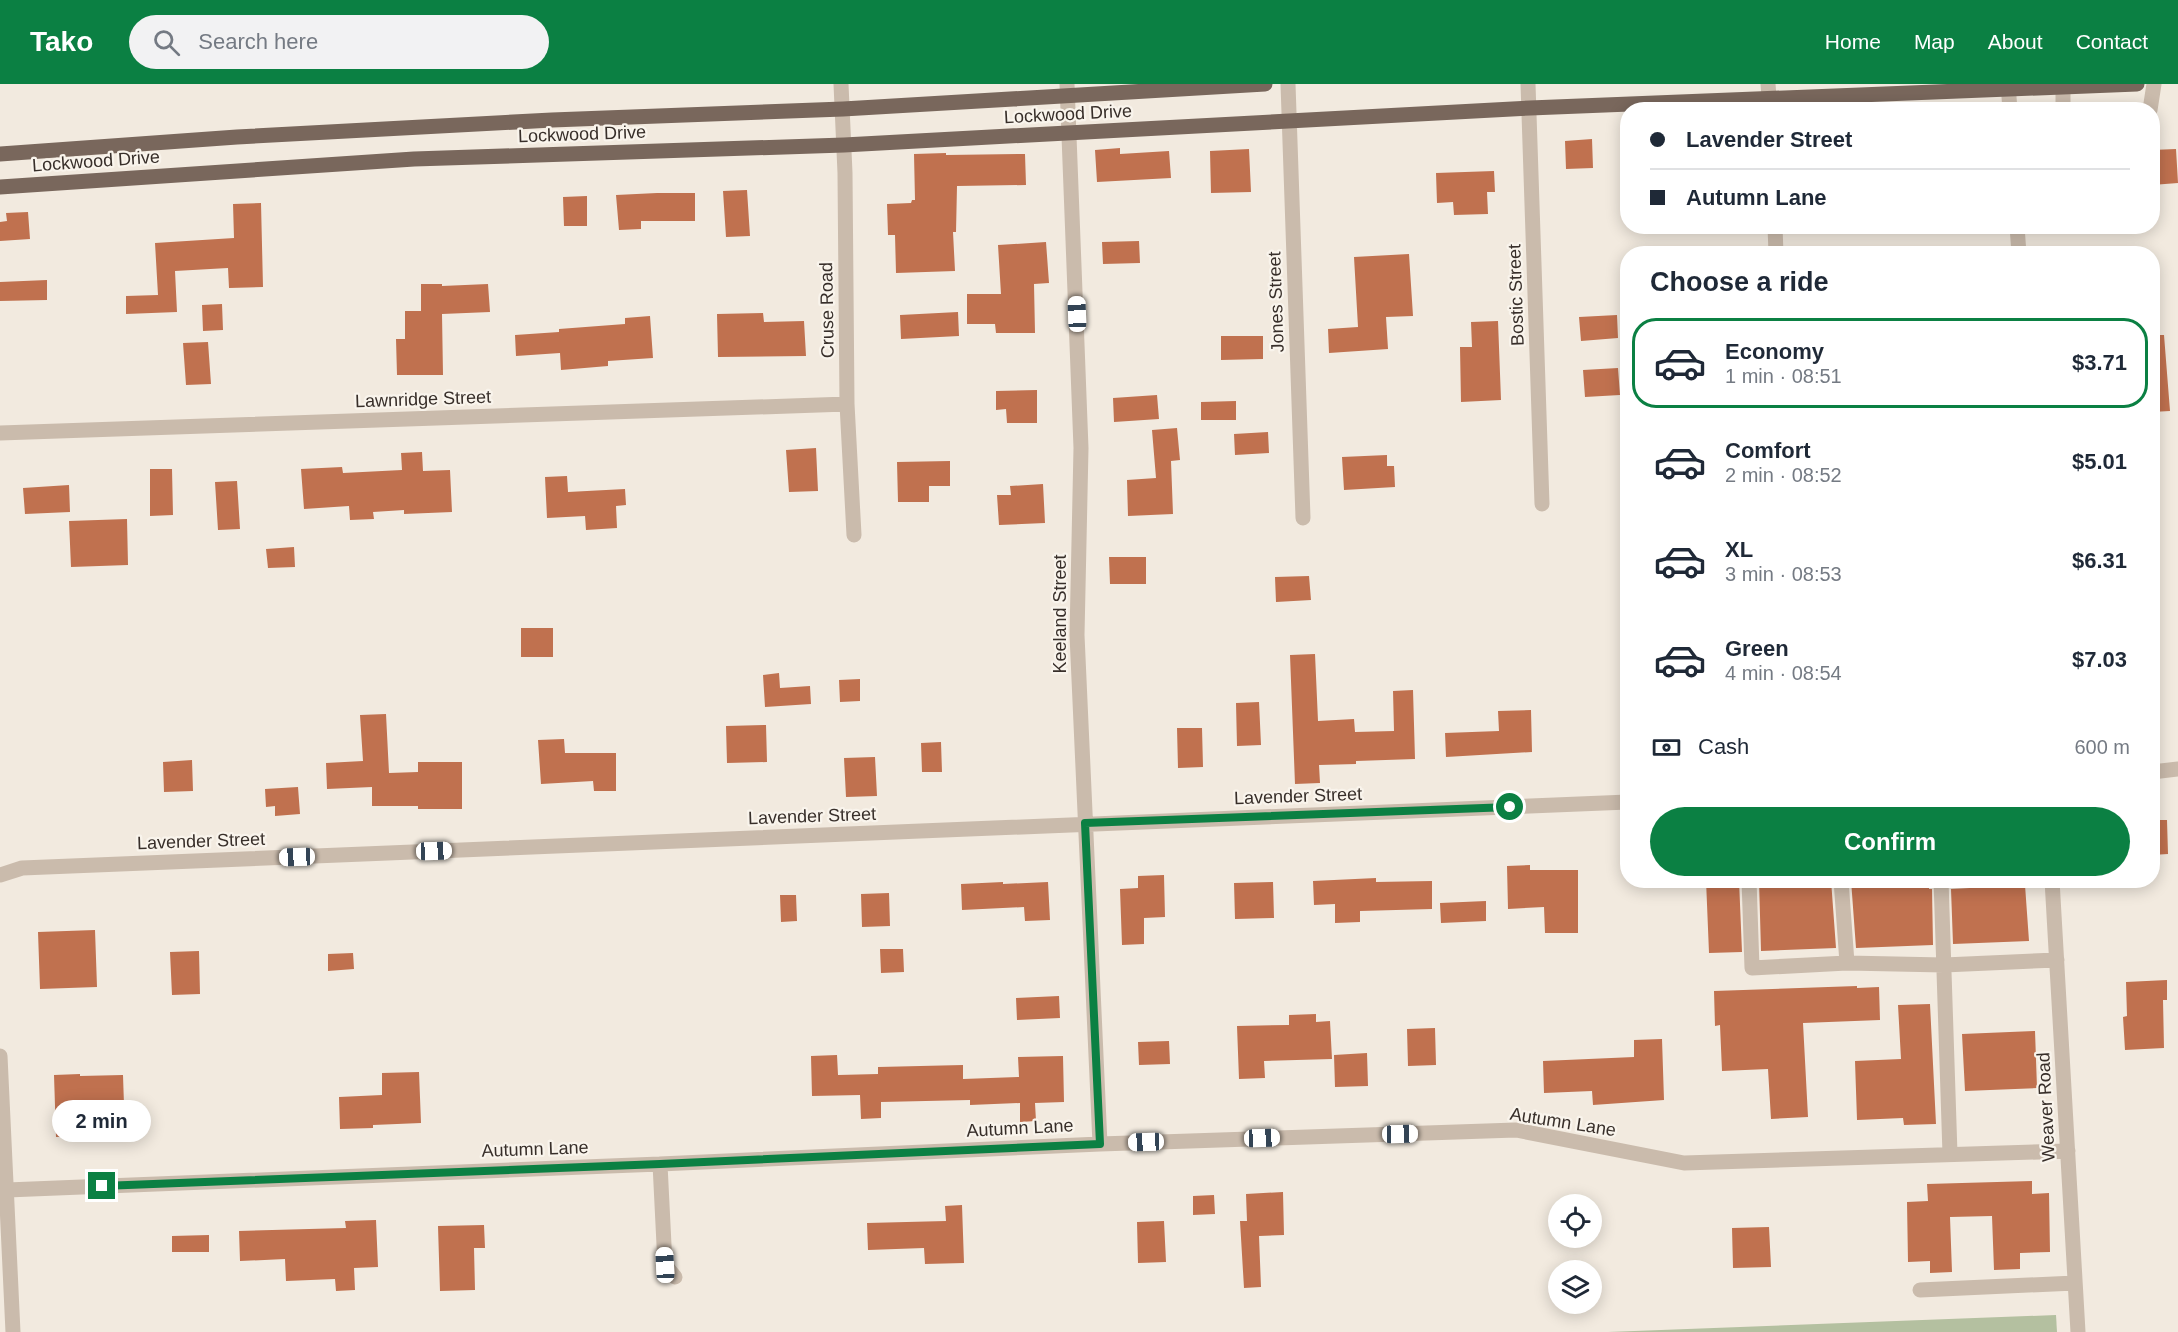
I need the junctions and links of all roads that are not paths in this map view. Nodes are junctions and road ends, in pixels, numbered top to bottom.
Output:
1 (842, 84) edge
2 (1265, 84) edge
3 (1288, 84) edge
4 (1528, 84) edge
5 (2137, 84) edge
6 (2154, 84) edge
7 (2008, 87) edge
8 (2064, 88) junction
9 (1068, 90) edge
10 (1769, 97) edge
11 (1660, 102) edge
12 (2009, 102) edge
13 (2063, 102) edge
14 (2151, 102) edge
15 (1620, 104) edge
16 (1530, 108) junction
17 (843, 109) junction
18 (1290, 122) junction
19 (1070, 134) junction
20 (844, 145) junction
21 (0, 154) edge
22 (0, 187) edge
23 (848, 404) junction
24 (0, 433) edge
25 (1542, 504) dead end
26 (1303, 518) dead end
27 (854, 535) dead end
28 (2178, 769) edge
29 (2160, 771) edge
30 (1620, 802) edge
31 (1085, 823) junction
32 (0, 875) edge
33 (1749, 888) edge
34 (1842, 888) edge
35 (1941, 888) edge
36 (2052, 888) edge
37 (2057, 960) junction
38 (1847, 963) junction
39 (1944, 965) junction
40 (0, 1056) edge
41 (1100, 1144) junction
42 (2068, 1151) junction
43 (1950, 1154) junction
44 (660, 1164) junction
45 (8, 1190) junction
46 (675, 1277) dead end
47 (2075, 1283) junction
48 (1920, 1290) dead end
49 (13, 1332) edge
50 (2078, 1332) edge

1 - 17 street, Cruse Road
2 - 9 main road, Lockwood Drive
3 - 18 street, Jones Street
4 - 16 street, Bostic Street
5 - 8 main road, Lockwood Drive
6 - 14 street
7 - 8 main road, Lockwood Drive
7 - 10 main road, Lockwood Drive
7 - 12 street
8 - 13 street
9 - 17 main road, Lockwood Drive
9 - 19 street, Keeland Street
10 - 11 main road, Lockwood Drive
15 - 16 main road, Lockwood Drive
16 - 18 main road, Lockwood Drive
16 - 25 street, Bostic Street
17 - 20 street, Cruse Road
17 - 21 main road, Lockwood Drive
18 - 19 main road, Lockwood Drive
18 - 26 street, Jones Street
19 - 20 main road, Lockwood Drive
19 - 31 street, Keeland Street
20 - 22 main road, Lockwood Drive
20 - 23 street, Cruse Road
23 - 24 street, Lawnridge Street
23 - 27 street, Cruse Road
28 - 29 street
30 - 31 street, Lavender Street
31 - 32 street, Lavender Street
31 - 41 street, Keeland Street
33 - 38 street
34 - 38 street
35 - 39 street
36 - 37 street, Weaver Road
37 - 39 street
37 - 42 street, Weaver Road
38 - 39 street
39 - 43 street
40 - 45 street
41 - 43 street, Autumn Lane
41 - 44 street, Autumn Lane
42 - 43 street, Autumn Lane
42 - 47 street, Weaver Road
44 - 45 street, Autumn Lane
44 - 46 street
45 - 49 street
47 - 48 street
47 - 50 street, Weaver Road

